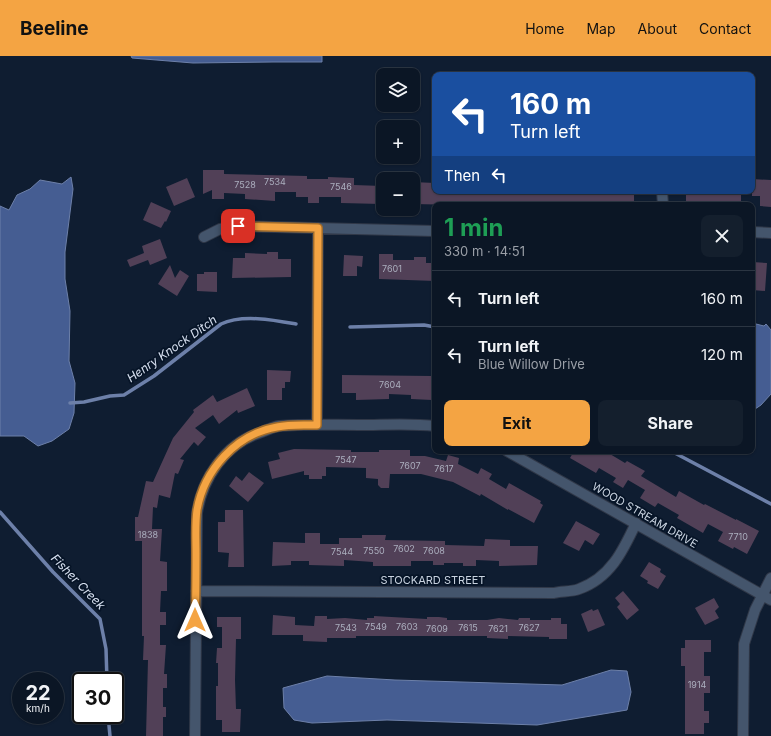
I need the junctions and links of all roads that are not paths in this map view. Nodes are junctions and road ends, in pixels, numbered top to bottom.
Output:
1 (318, 228) junction
2 (432, 232) edge
3 (755, 232) edge
4 (771, 233) edge
5 (204, 237) dead end
6 (317, 425) junction
7 (432, 426) edge
8 (512, 454) edge
9 (636, 523) junction
10 (771, 578) edge
11 (196, 591) junction
12 (767, 598) edge
13 (195, 736) edge
14 (743, 736) edge

1 - 2 street
1 - 5 street
1 - 6 street
3 - 4 street
6 - 7 street
6 - 11 street
8 - 9 street, WOOD STREAM DRIVE
9 - 11 street, STOCKARD STREET
9 - 12 street, WOOD STREAM DRIVE
10 - 12 street
11 - 13 street
12 - 14 street

